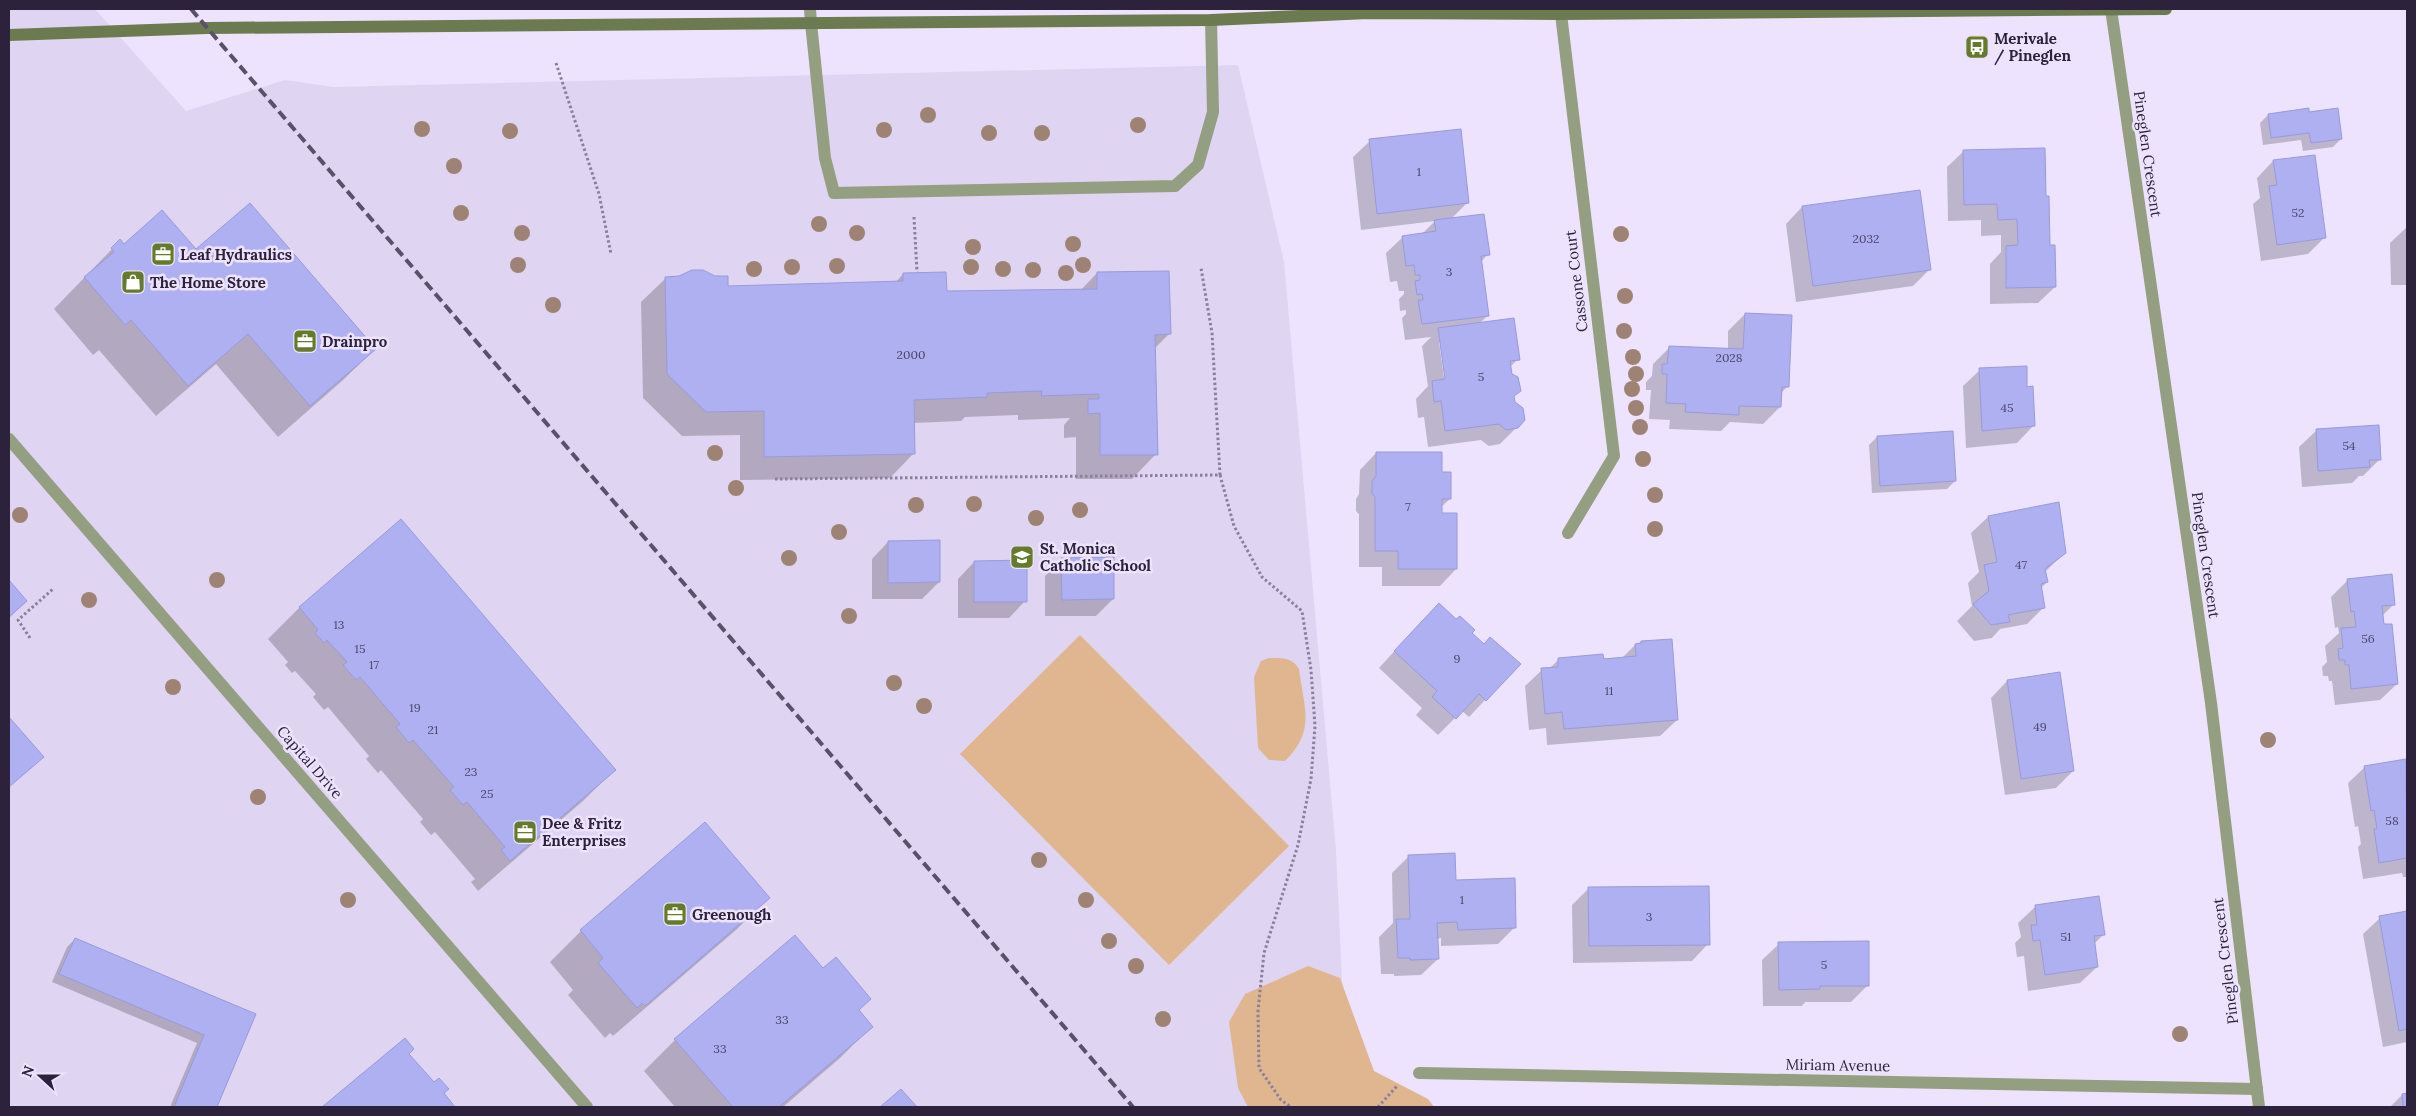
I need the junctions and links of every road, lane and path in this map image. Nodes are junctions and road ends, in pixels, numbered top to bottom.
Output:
1 (810, 9) edge
2 (2111, 9) edge
3 (2166, 9) edge
4 (1368, 11) edge
5 (1561, 14) junction
6 (1211, 20) junction
7 (811, 23) junction
8 (9, 35) edge
9 (556, 63) dead end
10 (913, 191) junction
11 (610, 254) dead end
12 (1202, 268) dead end
13 (916, 272) dead end
14 (9, 438) edge
15 (1220, 475) junction
16 (775, 479) dead end
17 (1568, 533) dead end
18 (54, 589) dead end
19 (30, 638) dead end
20 (1419, 1073) dead end
21 (2257, 1089) junction
22 (587, 1107) edge
23 (1291, 1107) edge
24 (2259, 1107) edge

1 - 7 street
2 - 3 main road
2 - 5 main road
2 - 21 street, Pineglen Crescent
4 - 5 main road
4 - 6 main road
5 - 17 street, Cassone Court
6 - 7 main road
6 - 10 street
7 - 8 main road
7 - 10 street
9 - 11 path
10 - 13 path
12 - 15 path
14 - 22 street, Capital Drive
15 - 16 path
15 - 23 path
18 - 19 path
20 - 21 street, Miriam Avenue
21 - 24 street, Pineglen Crescent

